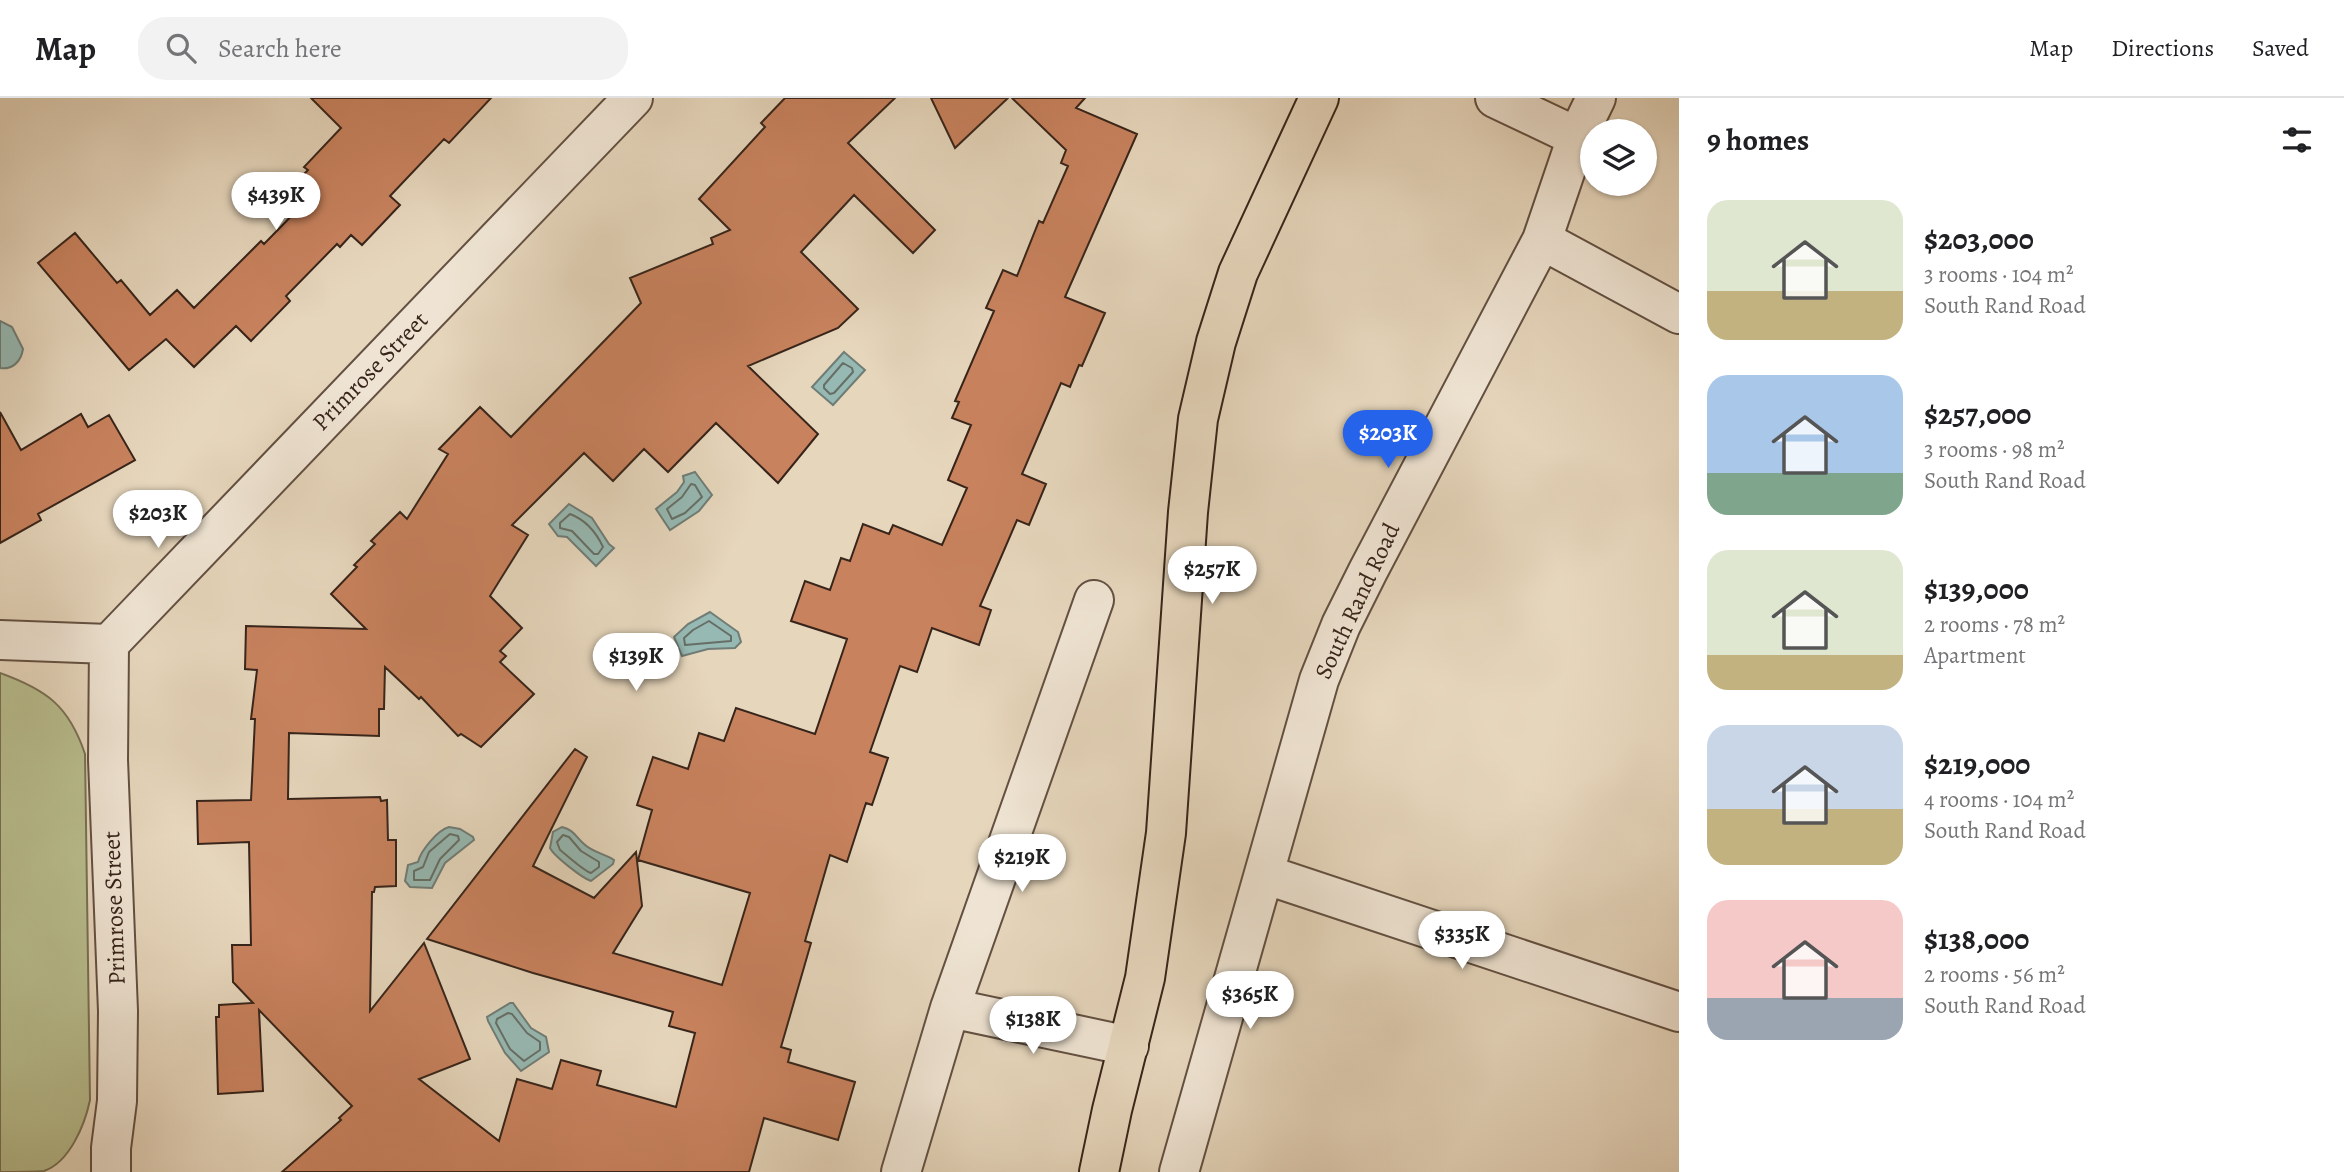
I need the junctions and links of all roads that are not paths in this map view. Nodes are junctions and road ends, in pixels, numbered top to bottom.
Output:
1 (633, 98) edge
2 (1319, 98) edge
3 (1495, 98) edge
4 (1596, 98) edge
5 (1577, 137) junction
6 (1542, 240) junction
7 (1679, 314) edge
8 (1094, 600) dead end
9 (0, 640) edge
10 (109, 644) junction
11 (1264, 874) junction
12 (950, 1008) junction
13 (1679, 1012) edge
14 (1129, 1046) junction
15 (1112, 1110) junction
16 (111, 1172) edge
17 (901, 1172) edge
18 (1081, 1172) edge
19 (1099, 1172) edge
20 (1179, 1172) edge

1 - 10 street, Primrose Street
2 - 14 main road
3 - 5 street
4 - 5 street, South Rand Road
5 - 6 street, South Rand Road
6 - 7 street
6 - 11 street, South Rand Road
8 - 12 street
9 - 10 street
10 - 16 street, Primrose Street
11 - 13 street
11 - 20 street, South Rand Road
12 - 14 street
12 - 17 street
14 - 15 main road
15 - 18 main road
15 - 19 main road

